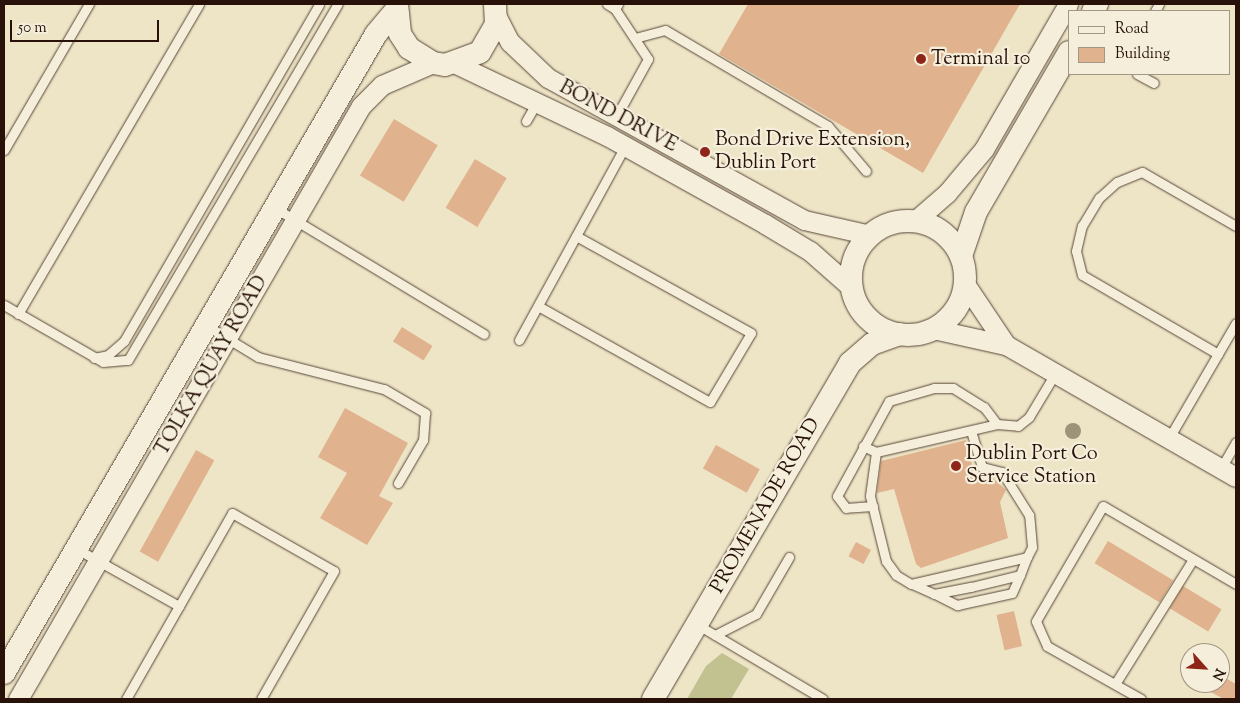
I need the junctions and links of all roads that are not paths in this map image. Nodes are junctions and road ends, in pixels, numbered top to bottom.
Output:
1 (89, 4) edge
2 (199, 4) edge
3 (319, 4) edge
4 (338, 4) edge
5 (1068, 4) edge
6 (614, 5) edge
7 (396, 7) edge
8 (496, 10) edge
9 (634, 38) junction
10 (1068, 54) edge
11 (433, 63) junction
12 (456, 64) junction
13 (1139, 75) edge
14 (1154, 83) dead end
15 (538, 100) junction
16 (616, 117) junction
17 (526, 121) dead end
18 (625, 146) junction
19 (4, 150) edge
20 (866, 171) dead end
21 (275, 208) junction
22 (296, 220) junction
23 (916, 220) junction
24 (1236, 226) edge
25 (870, 235) junction
26 (576, 236) junction
27 (961, 256) junction
28 (965, 284) junction
29 (852, 288) junction
30 (4, 305) edge
31 (538, 306) junction
32 (18, 314) junction
33 (1236, 323) edge
34 (207, 326) junction
35 (933, 329) junction
36 (484, 334) dead end
37 (899, 334) junction
38 (227, 338) junction
39 (519, 340) dead end
40 (1006, 345) junction
41 (1218, 354) junction
42 (94, 358) junction
43 (1056, 372) junction
44 (997, 424) junction
45 (971, 431) junction
46 (1169, 438) junction
47 (1236, 442) edge
48 (863, 446) junction
49 (876, 452) junction
50 (1228, 472) edge
51 (398, 483) dead end
52 (873, 506) junction
53 (77, 549) junction
54 (789, 557) dead end
55 (1027, 557) junction
56 (1193, 559) junction
57 (99, 561) junction
58 (1020, 575) junction
59 (912, 584) junction
60 (1236, 584) edge
61 (934, 594) junction
62 (179, 606) junction
63 (706, 630) junction
64 (4, 672) edge
65 (1115, 684) junction
66 (18, 699) edge
67 (126, 699) edge
68 (261, 699) edge
69 (654, 699) edge
70 (823, 699) edge
71 (1141, 699) edge

1 - 19 lane
2 - 32 lane
3 - 42 lane
4 - 42 lane
5 - 23 street
6 - 9 lane
7 - 11 street
7 - 21 street, TOLKA QUAY ROAD
8 - 12 street
8 - 16 street, BOND DRIVE
9 - 16 lane
9 - 20 lane
10 - 27 street
11 - 12 street
11 - 22 street, TOLKA QUAY ROAD
12 - 15 street, BOND DRIVE
13 - 14 lane
15 - 17 lane
15 - 18 street, BOND DRIVE
16 - 25 street, BOND DRIVE
18 - 26 lane
18 - 29 street, BOND DRIVE
21 - 22 lane
21 - 34 street, TOLKA QUAY ROAD
22 - 36 lane
22 - 38 street, TOLKA QUAY ROAD
23 - 25 street
23 - 27 street
24 - 41 lane
25 - 29 street
26 - 31 lane
26 - 31 lane
27 - 28 street
28 - 35 street
28 - 40 street
29 - 37 street
30 - 32 lane
31 - 39 lane
32 - 42 lane
33 - 41 lane
34 - 38 lane
34 - 53 street, TOLKA QUAY ROAD
35 - 37 street
35 - 40 street
37 - 63 street, PROMENADE ROAD
38 - 51 lane
38 - 57 street, TOLKA QUAY ROAD
40 - 43 street
41 - 46 lane
43 - 44 lane
43 - 46 street
44 - 45 lane
44 - 48 lane
45 - 49 lane
45 - 55 lane
46 - 50 street
47 - 50 lane
48 - 49 lane
48 - 52 lane
49 - 52 lane
52 - 59 lane
53 - 57 lane
53 - 64 street, TOLKA QUAY ROAD
54 - 63 lane
55 - 58 lane
55 - 59 lane
56 - 60 lane
56 - 65 lane
56 - 65 lane
57 - 62 lane
57 - 66 street, TOLKA QUAY ROAD
58 - 61 lane
58 - 61 lane
59 - 61 lane
62 - 67 lane
62 - 68 lane
63 - 69 street, PROMENADE ROAD
63 - 70 lane
65 - 71 lane

